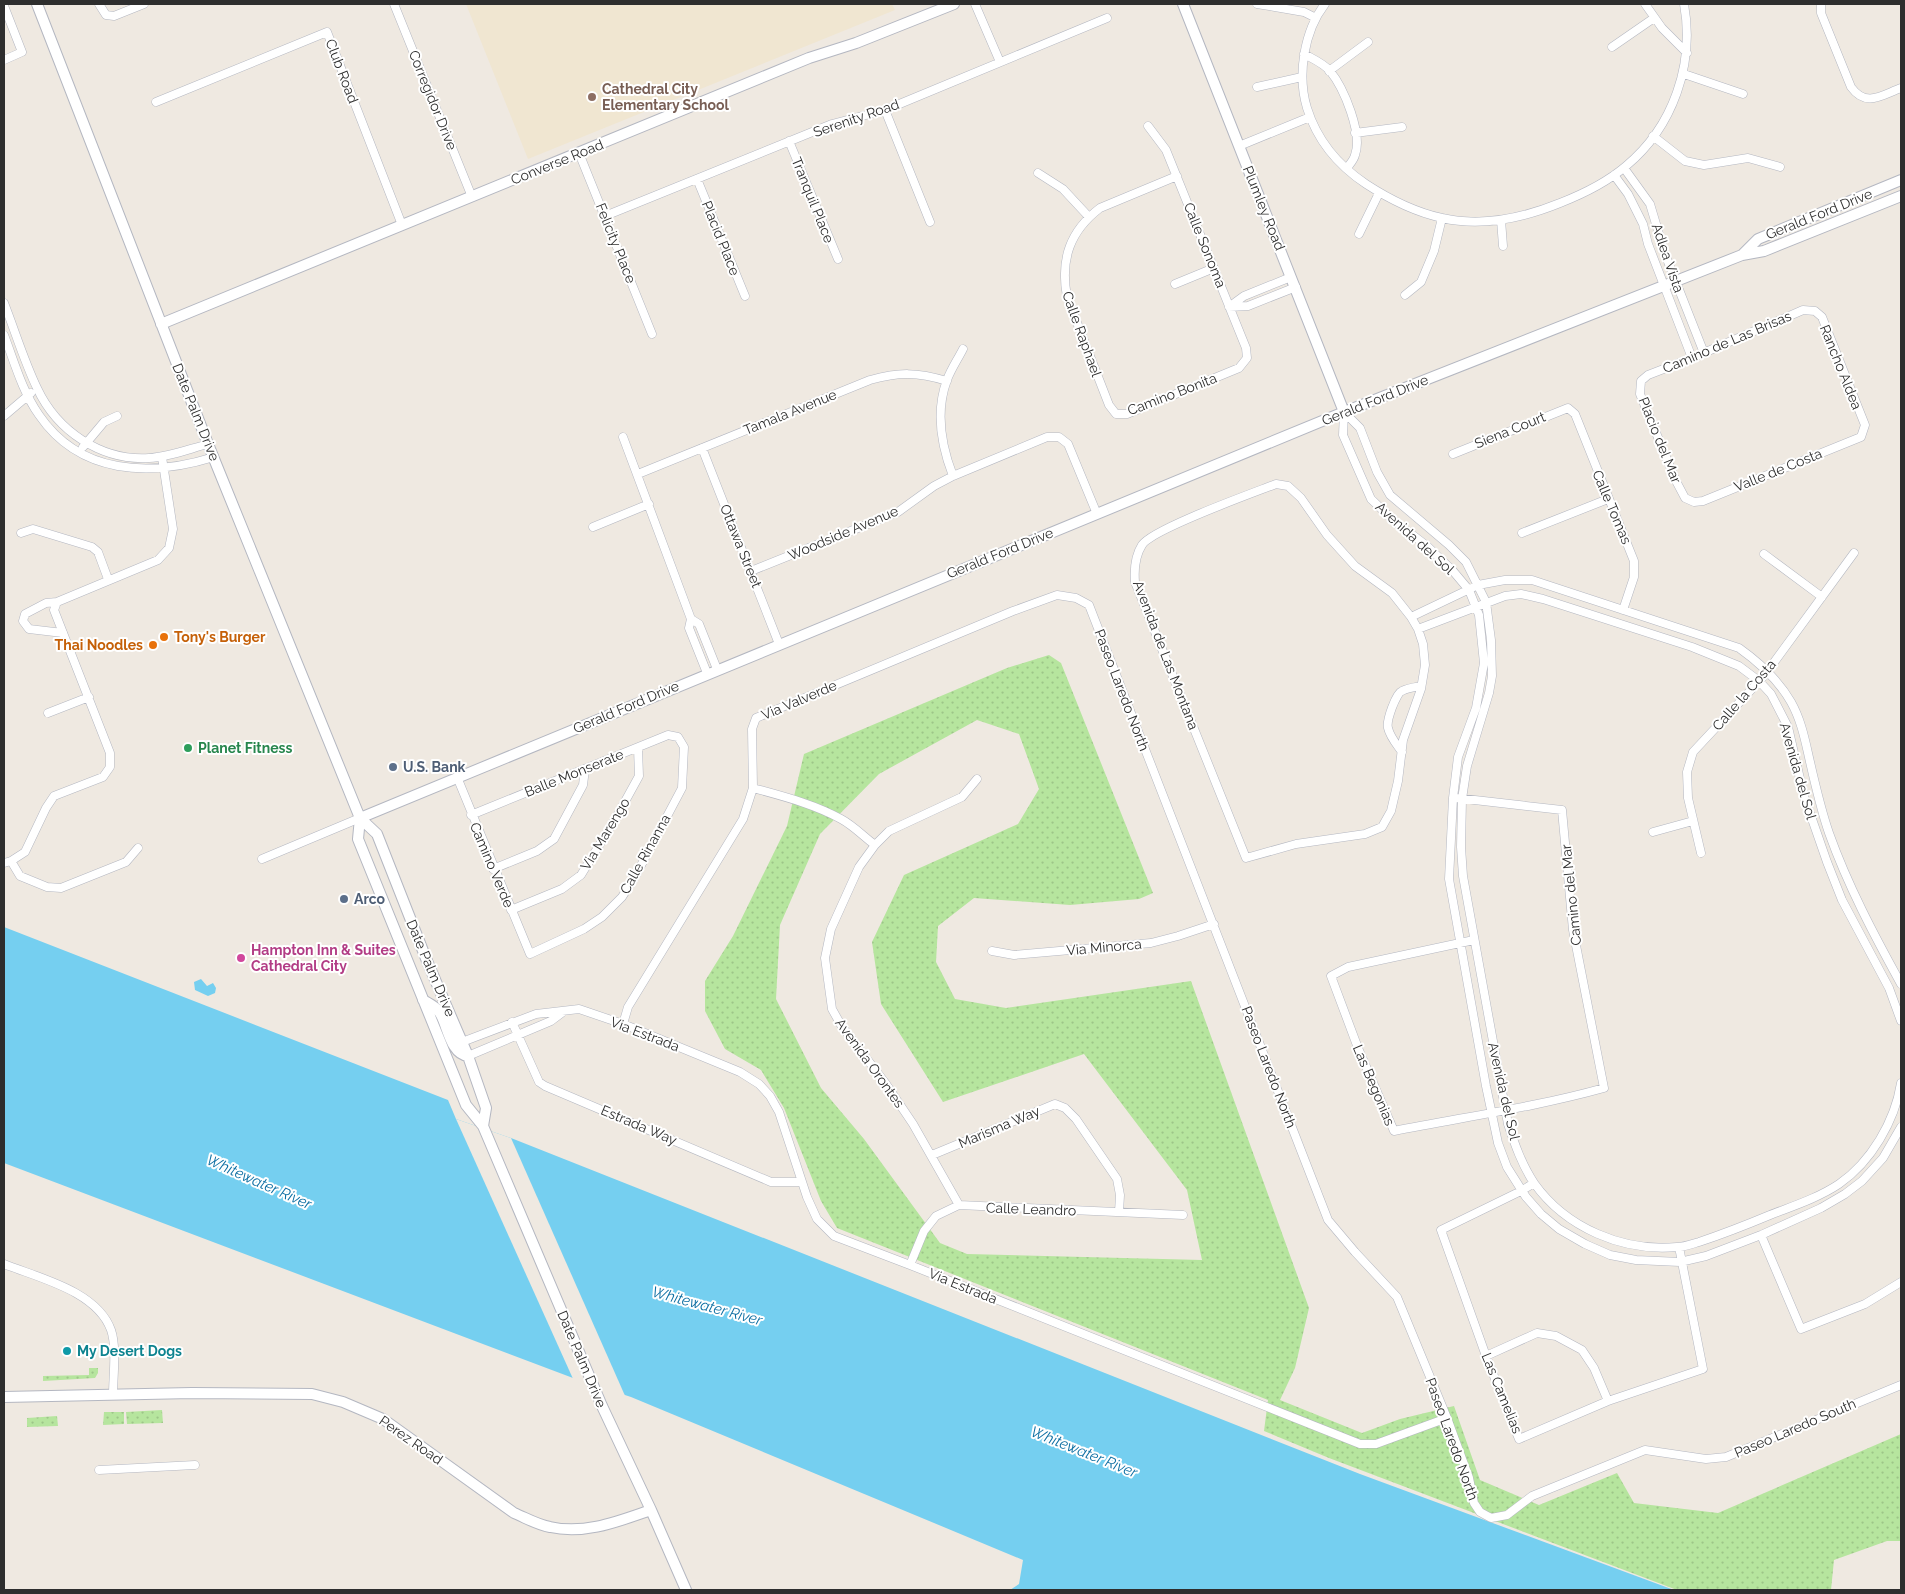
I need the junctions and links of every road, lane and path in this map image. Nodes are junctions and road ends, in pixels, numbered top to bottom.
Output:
1 (37, 4) edge
2 (144, 4) edge
3 (394, 4) edge
4 (954, 4) edge
5 (975, 4) edge
6 (1183, 4) edge
7 (1257, 4) edge
8 (1325, 4) edge
9 (1646, 4) edge
10 (1693, 4) edge
11 (1821, 4) edge
12 (1684, 5) edge
13 (4, 6) edge
14 (100, 6) edge
15 (1107, 18) dead end
16 (1316, 18) junction
17 (1654, 18) junction
18 (1368, 42) dead end
19 (1612, 47) dead end
20 (1687, 53) junction
21 (1304, 54) junction
22 (4, 60) edge
23 (1000, 62) junction
24 (1330, 71) junction
25 (1684, 74) junction
26 (1302, 77) junction
27 (1257, 87) dead end
28 (1901, 88) edge
29 (1743, 94) dead end
30 (156, 102) dead end
31 (885, 110) junction
32 (1310, 117) junction
33 (1148, 126) dead end
34 (1402, 127) dead end
35 (1355, 133) junction
36 (1654, 136) junction
37 (789, 141) junction
38 (1239, 146) junction
39 (580, 153) junction
40 (1780, 167) dead end
41 (1347, 168) junction
42 (1624, 168) junction
43 (1038, 173) dead end
44 (1614, 175) junction
45 (1177, 176) junction
46 (697, 179) junction
47 (1901, 180) edge
48 (1379, 193) junction
49 (472, 196) junction
50 (1901, 196) edge
51 (605, 216) junction
52 (1089, 216) junction
53 (1442, 218) junction
54 (1501, 220) junction
55 (930, 222) dead end
56 (402, 225) junction
57 (1359, 234) dead end
58 (1503, 246) dead end
59 (1742, 255) junction
60 (838, 259) dead end
61 (1214, 268) junction
62 (1291, 276) junction
63 (1676, 282) junction
64 (1175, 284) dead end
65 (1665, 286) junction
66 (1296, 287) junction
67 (1405, 295) dead end
68 (745, 296) dead end
69 (4, 306) edge
70 (1230, 307) junction
71 (1815, 311) joint
72 (161, 324) junction
73 (652, 334) dead end
74 (4, 335) edge
75 (963, 348) dead end
76 (1704, 353) junction
77 (1692, 358) junction
78 (1239, 368) joint
79 (947, 381) junction
80 (1641, 381) joint
81 (37, 389) junction
82 (28, 396) junction
83 (1109, 405) joint
84 (1568, 408) joint
85 (1344, 412) junction
86 (4, 416) edge
87 (118, 416) dead end
88 (1865, 425) joint
89 (623, 437) dead end
90 (86, 442) junction
91 (208, 444) junction
92 (702, 448) junction
93 (80, 452) junction
94 (1453, 454) dead end
95 (162, 456) junction
96 (214, 457) junction
97 (163, 469) junction
98 (638, 474) junction
99 (953, 476) junction
100 (1685, 498) joint
101 (1608, 499) junction
102 (649, 504) junction
103 (1097, 514) junction
104 (593, 527) dead end
105 (21, 533) dead end
106 (1522, 533) dead end
107 (1854, 553) dead end
108 (1764, 554) dead end
109 (751, 571) junction
110 (108, 579) junction
111 (1478, 586) junction
112 (1469, 590) junction
113 (1822, 596) junction
114 (1076, 598) joint
115 (57, 602) junction
116 (1486, 602) junction
117 (1476, 606) junction
118 (1622, 610) junction
119 (1411, 617) junction
120 (691, 619) junction
121 (1418, 629) junction
122 (702, 631) junction
123 (63, 633) junction
124 (692, 635) junction
125 (779, 644) junction
126 (717, 669) junction
127 (1768, 671) junction
128 (707, 674) junction
129 (1760, 681) junction
130 (1422, 686) junction
131 (89, 697) junction
132 (48, 713) dead end
133 (678, 737) joint
134 (638, 748) junction
135 (1402, 752) junction
136 (585, 769) junction
137 (456, 777) junction
138 (977, 780) dead end
139 (753, 788) junction
140 (1453, 798) junction
141 (1462, 799) junction
142 (471, 815) junction
143 (360, 818) junction
144 (1693, 821) junction
145 (1653, 832) dead end
146 (875, 846) junction
147 (138, 848) dead end
148 (1701, 853) dead end
149 (262, 859) dead end
150 (7, 862) edge
151 (493, 869) junction
152 (511, 910) junction
153 (1214, 924) junction
154 (1474, 940) junction
155 (1460, 943) junction
156 (992, 951) dead end
157 (530, 954) joint
158 (1901, 984) edge
159 (423, 1000) junction
160 (565, 1011) junction
161 (1901, 1021) edge
162 (512, 1022) junction
163 (623, 1024) junction
164 (518, 1036) junction
165 (462, 1042) junction
166 (468, 1056) junction
167 (1901, 1083) edge
168 (1604, 1088) joint
169 (1505, 1109) junction
170 (1491, 1112) junction
171 (483, 1126) junction
172 (1901, 1127) edge
173 (932, 1155) junction
174 (801, 1182) junction
175 (1534, 1182) junction
176 (1521, 1191) junction
177 (959, 1205) junction
178 (1119, 1212) junction
179 (1183, 1214) dead end
180 (1761, 1235) junction
181 (1679, 1247) junction
182 (1680, 1262) junction
183 (4, 1264) edge
184 (910, 1265) junction
185 (1901, 1282) edge
186 (1486, 1356) junction
187 (1901, 1384) edge
188 (113, 1395) junction
189 (4, 1397) edge
190 (1608, 1401) junction
191 (1447, 1418) junction
192 (195, 1465) dead end
193 (99, 1470) dead end
194 (651, 1510) junction
195 (1491, 1518) joint
196 (686, 1590) edge

1 - 72 main road, Date Palm Drive
2 - 14 street
3 - 49 street, Corregidor Drive
4 - 39 main road, Converse Road
5 - 23 street
6 - 38 main road, Plumley Road
7 - 16 street
8 - 16 street
9 - 17 street
10 - 12 street
11 - 28 street
12 - 20 street
13 - 22 street
15 - 23 street, Serenity Road
16 - 21 street
17 - 19 street
17 - 20 street
18 - 24 street
20 - 25 street
21 - 24 street
21 - 26 street
23 - 31 street, Serenity Road
24 - 35 street
25 - 29 street
25 - 36 street
26 - 27 street
26 - 32 street
30 - 56 street, Club Road
31 - 37 street, Serenity Road
31 - 55 street
32 - 38 street
32 - 41 street
33 - 45 street, Calle Sonoma
34 - 35 street
35 - 41 street
36 - 40 street
36 - 42 street
37 - 46 street, Serenity Road
37 - 60 street, Tranquil Place
38 - 62 main road, Plumley Road
39 - 49 main road, Converse Road
39 - 51 street, Felicity Place
41 - 48 street
42 - 44 street
42 - 63 street, Adlea Vista
43 - 52 street
44 - 54 street
44 - 65 street, Adlea Vista
45 - 52 street, Calle Raphael
45 - 61 street, Calle Sonoma
46 - 51 street, Serenity Road
46 - 68 street, Placid Place
47 - 59 main road, Gerald Ford Drive
48 - 53 street
48 - 57 street
49 - 56 main road, Converse Road
50 - 59 main road, Gerald Ford Drive
51 - 73 street, Felicity Place
52 - 83 street, Calle Raphael
53 - 54 street
53 - 67 street
54 - 58 street
56 - 72 main road, Converse Road
59 - 63 main road, Gerald Ford Drive
61 - 64 street
61 - 70 street, Calle Sonoma
62 - 66 main road, Plumley Road
62 - 70 street
63 - 65 main road, Gerald Ford Drive
63 - 76 street, Adlea Vista
65 - 77 street, Adlea Vista
65 - 85 main road, Gerald Ford Drive
66 - 70 street
66 - 85 main road, Plumley Road
69 - 81 street
70 - 78 street, Calle Sonoma
71 - 76 street, Camino de Las Brisas
71 - 88 street, Rancho Aldea
72 - 91 main road, Date Palm Drive
74 - 82 street
75 - 79 street
76 - 77 street, Camino de Las Brisas
77 - 80 street, Camino de Las Brisas
78 - 83 street, Camino Bonita
79 - 92 street, Tamala Avenue
79 - 99 street
80 - 100 street, Placio del Mar
81 - 82 street
81 - 90 street
82 - 86 street
82 - 93 street
84 - 94 street, Siena Court
84 - 101 street, Calle Tomas
85 - 103 main road, Gerald Ford Drive
85 - 111 street, Avenida del Sol
85 - 112 street, Avenida del Sol
87 - 90 street
88 - 100 street, Valle de Costa
89 - 98 street
90 - 93 street
90 - 95 street
91 - 95 street
91 - 96 main road, Date Palm Drive
92 - 98 street, Tamala Avenue
92 - 109 street, Ottawa Street
93 - 97 street
95 - 97 street
96 - 97 street
96 - 143 main road, Date Palm Drive
97 - 110 street
98 - 102 street
99 - 103 street, Woodside Avenue
99 - 109 street, Woodside Avenue
101 - 106 street
101 - 118 street, Calle Tomas
102 - 104 street
102 - 120 street
103 - 125 main road, Gerald Ford Drive
105 - 110 street
107 - 113 street, Calle la Costa
108 - 113 street
109 - 125 street, Ottawa Street
110 - 115 street
111 - 112 street, Avenida del Sol
111 - 116 street, Avenida del Sol
111 - 118 street, Avenida del Sol
112 - 117 street, Avenida del Sol
112 - 119 street, Avenida del Sol
113 - 127 street, Calle la Costa
114 - 139 street, Via Valverde
114 - 153 street, Paseo Laredo North
115 - 123 street
115 - 123 street
116 - 117 street, Avenida del Sol
116 - 129 street, Avenida del Sol
116 - 141 street, Avenida del Sol
117 - 121 street, Avenida del Sol
117 - 140 street, Avenida del Sol
118 - 127 street, Avenida del Sol
119 - 121 street, Avenida de Las Montana
119 - 135 street, Avenida de Las Montana
120 - 122 street
120 - 124 street
121 - 130 street, Avenida de Las Montana
122 - 124 street
122 - 126 street
123 - 131 street
124 - 128 street
125 - 126 main road, Gerald Ford Drive
126 - 128 main road, Gerald Ford Drive
127 - 129 street, Calle la Costa
127 - 158 street, Avenida del Sol
128 - 137 main road, Gerald Ford Drive
129 - 144 street, Calle la Costa
129 - 161 street, Avenida del Sol
130 - 135 street, Avenida de Las Montana
130 - 135 street
131 - 132 street
131 - 150 street
133 - 134 street, Balle Monserate
133 - 157 street, Calle Rinanna
134 - 136 street, Balle Monserate
134 - 152 street, Via Marengo
136 - 142 street, Balle Monserate
136 - 151 street
137 - 142 street, Camino Verde
137 - 143 main road, Gerald Ford Drive
138 - 146 street, Avenida Orontes
139 - 146 street
139 - 163 street, Via Valverde
140 - 141 street, Camino del Mar
140 - 155 street, Avenida del Sol
141 - 154 street, Avenida del Sol
141 - 168 street, Camino del Mar
142 - 151 street, Camino Verde
143 - 149 street, Gerald Ford Drive
143 - 159 main road, Date Palm Drive
143 - 165 main road, Date Palm Drive
144 - 145 street
144 - 148 street, Calle la Costa
146 - 173 street, Avenida Orontes
147 - 150 street
151 - 152 street, Camino Verde
152 - 157 street, Camino Verde
153 - 156 street, Via Minorca
153 - 191 street, Paseo Laredo North
154 - 155 street, Las Begonias
154 - 169 street, Avenida del Sol
155 - 170 street, Avenida del Sol
155 - 170 street, Las Begonias
159 - 166 main road
159 - 171 main road, Date Palm Drive
160 - 162 street, Via Estrada
160 - 163 street, Via Estrada
160 - 164 street
162 - 164 street, Estrada Way
162 - 165 street, Via Estrada
163 - 174 street, Via Estrada
164 - 166 street
164 - 174 street, Estrada Way
165 - 166 main road, Date Palm Drive
166 - 171 main road, Date Palm Drive
167 - 181 street, Avenida del Sol
168 - 169 street, Las Begonias
169 - 170 street, Las Begonias
169 - 175 street, Avenida del Sol
170 - 176 street, Avenida del Sol
171 - 194 main road, Date Palm Drive
172 - 180 street, Avenida del Sol
173 - 177 street, Avenida Orontes
173 - 178 street, Marisma Way
174 - 184 street, Via Estrada
175 - 176 street, Las Camelias
175 - 181 street, Avenida del Sol
176 - 182 street, Avenida del Sol
176 - 186 street, Las Camelias
177 - 178 street, Calle Leandro
177 - 184 street, Calle Leandro
178 - 179 street, Calle Leandro
180 - 182 street, Avenida del Sol
180 - 185 street
181 - 182 street, Las Camelias
182 - 190 street, Las Camelias
183 - 188 street
184 - 191 street, Via Estrada
186 - 190 street
186 - 190 street, Las Camelias
187 - 195 street, Paseo Laredo South
188 - 189 main road, Perez Road
188 - 194 main road, Perez Road
191 - 195 street, Paseo Laredo North
192 - 193 street
194 - 196 main road, Date Palm Drive

